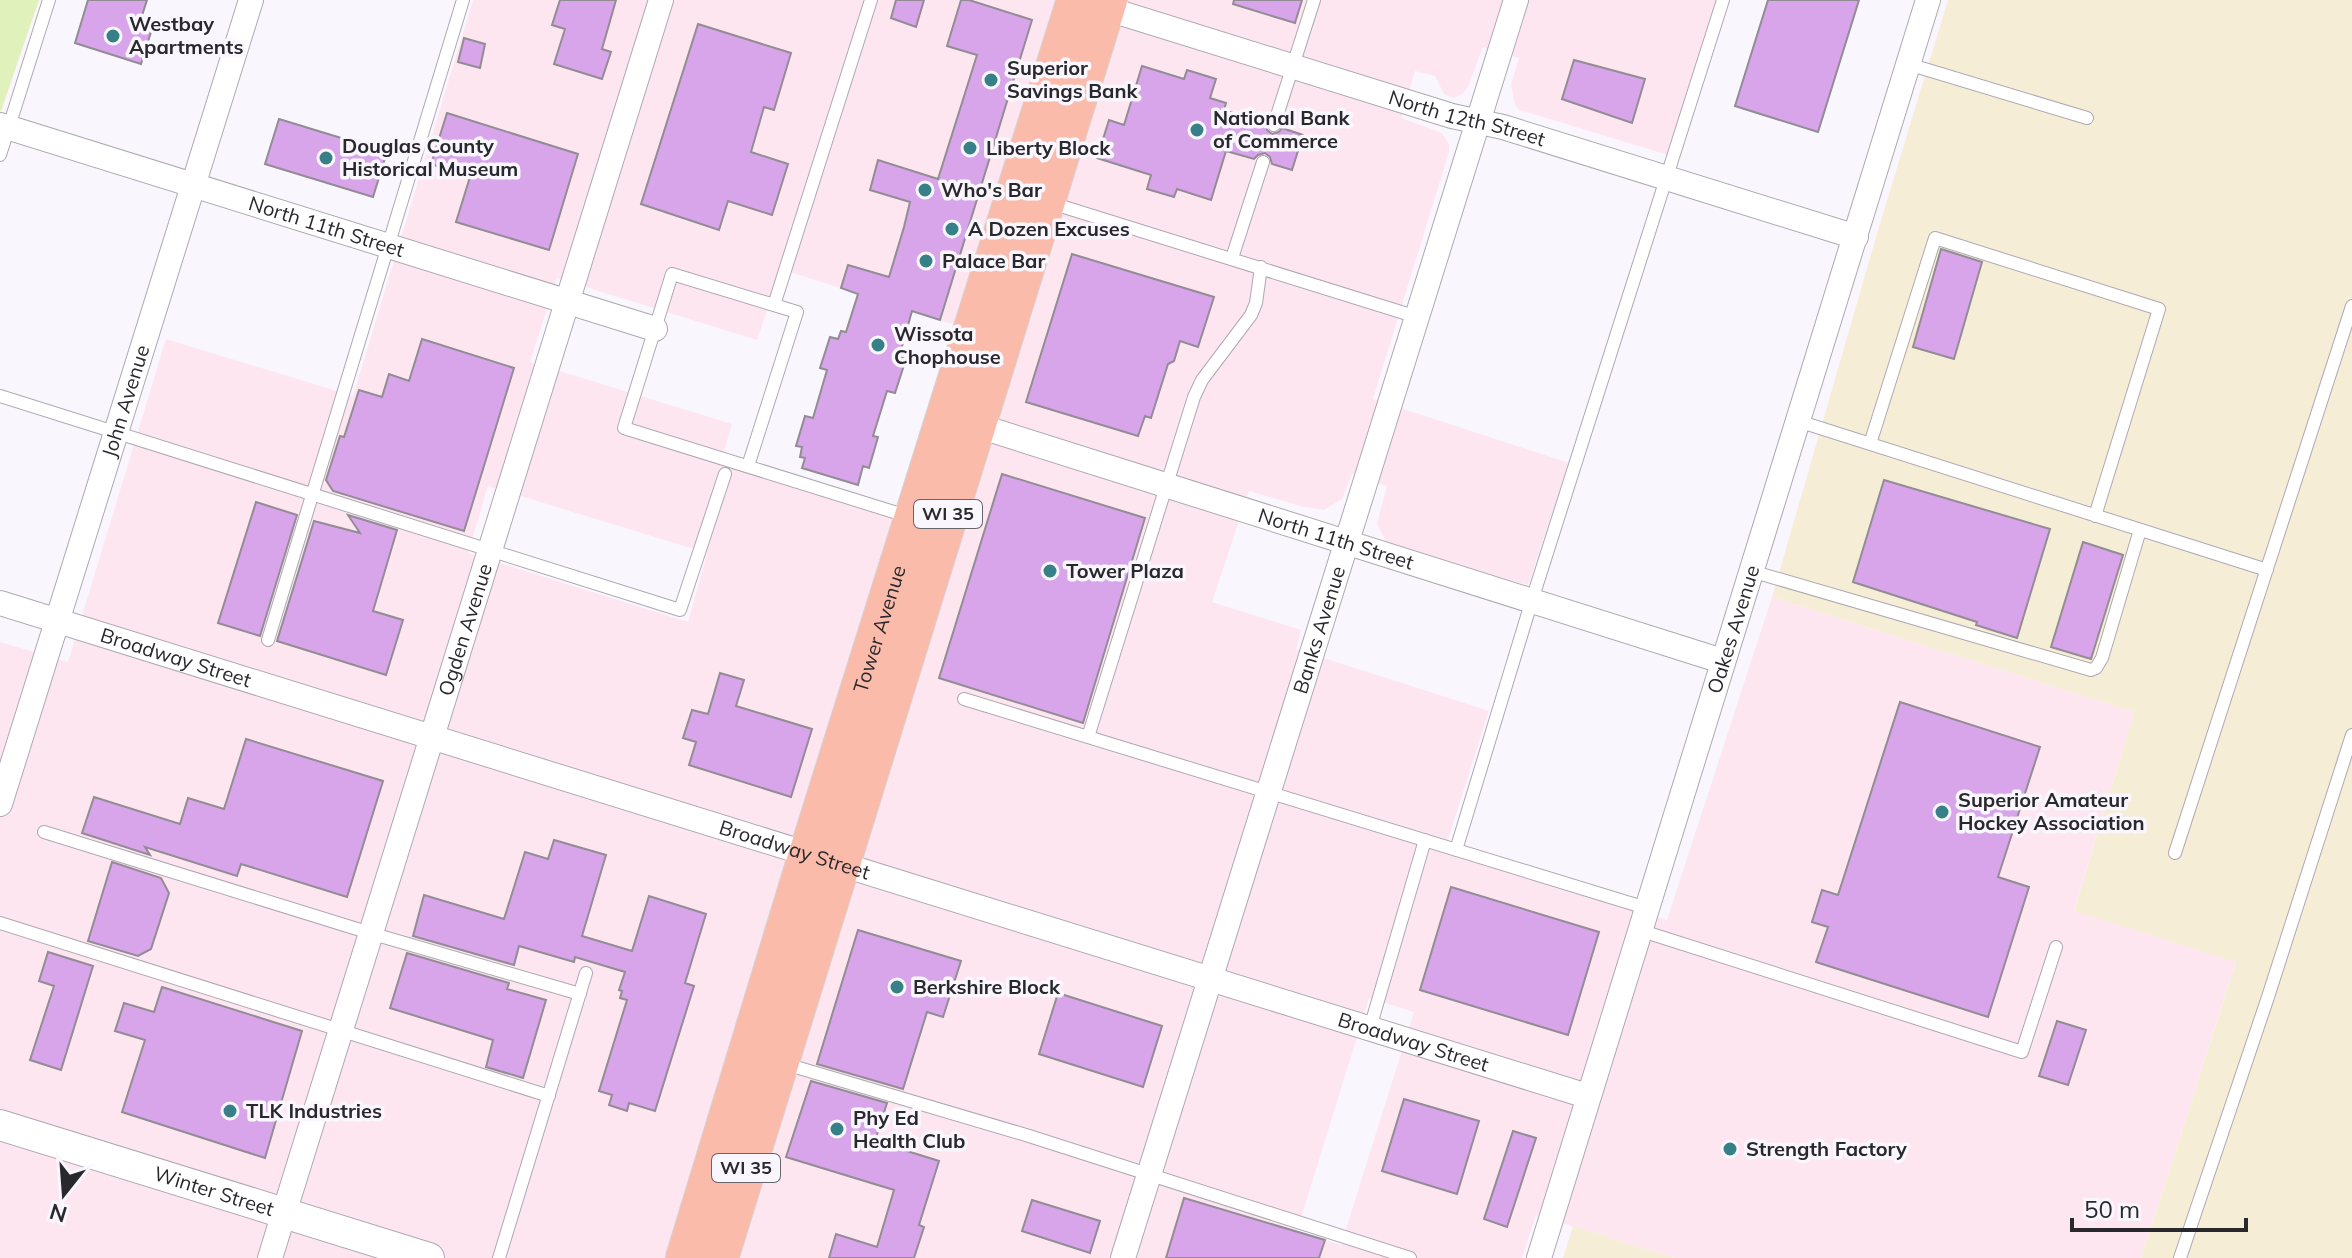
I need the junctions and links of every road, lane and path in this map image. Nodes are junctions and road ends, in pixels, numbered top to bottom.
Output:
1 (49, 0) edge
2 (251, 0) edge
3 (463, 0) edge
4 (661, 0) edge
5 (871, 0) edge
6 (1314, 0) edge
7 (1516, 0) edge
8 (1723, 0) edge
9 (1928, 0) edge
10 (1092, 2) edge
11 (1908, 64) junction
12 (1293, 66) junction
13 (2087, 118) dead end
14 (1478, 121) junction
15 (1274, 125) dead end
16 (4, 126) edge
17 (0, 155) edge
18 (1263, 162) dead end
19 (1666, 179) junction
20 (194, 186) junction
21 (1045, 201) junction
22 (1856, 237) junction
23 (389, 245) junction
24 (1232, 258) junction
25 (1261, 267) junction
26 (567, 301) junction
27 (774, 305) junction
28 (2352, 306) edge
29 (1417, 317) junction
30 (655, 329) junction
31 (0, 396) edge
32 (962, 420) junction
33 (1798, 421) junction
34 (115, 432) junction
35 (1870, 444) junction
36 (748, 466) junction
37 (725, 474) dead end
38 (1165, 484) junction
39 (311, 494) junction
40 (2095, 516) junction
41 (916, 519) junction
42 (2140, 530) junction
43 (1347, 541) junction
44 (489, 550) junction
45 (2267, 570) junction
46 (1751, 571) junction
47 (1532, 600) junction
48 (0, 603) edge
49 (57, 621) junction
50 (268, 640) dead end
51 (1722, 661) junction
52 (964, 699) dead end
53 (2352, 735) edge
54 (431, 737) junction
55 (1088, 737) junction
56 (1269, 793) junction
57 (0, 804) edge
58 (44, 832) dead end
59 (1425, 840) junction
60 (1456, 850) junction
61 (2175, 853) dead end
62 (824, 859) junction
63 (1642, 919) junction
64 (0, 923) edge
65 (370, 933) junction
66 (2056, 947) dead end
67 (586, 973) dead end
68 (1210, 979) junction
69 (580, 994) junction
70 (1370, 1028) junction
71 (340, 1031) junction
72 (779, 1062) junction
73 (549, 1096) junction
74 (1587, 1096) junction
75 (0, 1125) edge
76 (1149, 1174) junction
77 (283, 1213) junction
78 (270, 1258) edge
79 (429, 1258) edge
80 (499, 1258) edge
81 (686, 1258) edge
82 (718, 1258) edge
83 (1123, 1258) edge
84 (1410, 1258) edge
85 (1539, 1258) edge
86 (2180, 1258) edge

1 - 16 lane
2 - 20 street, John Avenue
3 - 23 lane
4 - 26 street, Ogden Avenue
5 - 27 lane
6 - 12 lane
7 - 14 street, Banks Avenue
8 - 19 lane
9 - 11 street, Oakes Avenue
10 - 12 street, North 12th Street
10 - 21 main road, Tower Avenue / WI 35
10 - 32 main road, Tower Avenue / WI 35
11 - 13 lane
11 - 22 street, Oakes Avenue
12 - 14 street, North 12th Street
12 - 15 lane
14 - 19 street, North 12th Street
14 - 29 street, Banks Avenue
16 - 17 lane
16 - 20 street, North 11th Street
18 - 24 lane
19 - 22 street, North 12th Street
19 - 47 lane
20 - 23 street, North 11th Street
20 - 34 street, John Avenue
21 - 24 lane
21 - 32 main road, Tower Avenue / WI 35
22 - 33 street, Oakes Avenue
23 - 26 street, North 11th Street
23 - 39 lane
24 - 25 lane
25 - 29 lane
25 - 38 lane
26 - 30 street, North 11th Street
26 - 44 street, Ogden Avenue
27 - 30 lane
27 - 36 lane
28 - 45 lane
29 - 43 street, Banks Avenue
30 - 36 lane
31 - 34 lane
32 - 38 street, North 11th Street
32 - 41 main road, Tower Avenue / WI 35
32 - 62 main road, Tower Avenue / WI 35
33 - 35 lane
33 - 46 street, Oakes Avenue
34 - 39 lane
34 - 49 street, John Avenue
35 - 40 lane
35 - 40 lane
36 - 41 lane
37 - 44 lane
38 - 43 street, North 11th Street
38 - 55 lane
39 - 44 lane
39 - 50 lane
40 - 42 lane
41 - 62 main road, Tower Avenue / WI 35
42 - 45 lane
42 - 46 lane
43 - 47 street, North 11th Street
43 - 56 street, Banks Avenue
44 - 54 street, Ogden Avenue
45 - 61 lane
46 - 51 street, Oakes Avenue
47 - 51 street, North 11th Street
47 - 60 lane
48 - 49 street, Broadway Street
49 - 54 street, Broadway Street
49 - 57 street, John Avenue
51 - 63 street, Oakes Avenue
52 - 55 lane
53 - 86 lane
54 - 62 street, Broadway Street
54 - 65 street, Ogden Avenue
55 - 56 lane
56 - 59 lane
56 - 68 street, Banks Avenue
58 - 65 lane
59 - 60 lane
59 - 70 lane
60 - 63 lane
62 - 68 street, Broadway Street
62 - 72 main road, Tower Avenue / WI 35
62 - 81 main road, Tower Avenue / WI 35
63 - 66 lane
63 - 74 street, Oakes Avenue
64 - 71 lane
65 - 69 lane
65 - 71 street, Ogden Avenue
67 - 69 lane
68 - 70 street, Broadway Street
68 - 76 street, Banks Avenue
69 - 73 lane
70 - 74 street, Broadway Street
71 - 73 lane
71 - 77 street, Ogden Avenue
72 - 76 lane
72 - 82 main road, Tower Avenue / WI 35
73 - 80 lane
74 - 85 street, Oakes Avenue
75 - 77 street, Winter Street
76 - 83 street, Banks Avenue
76 - 84 lane
77 - 78 street, Ogden Avenue
77 - 79 street, Winter Street

